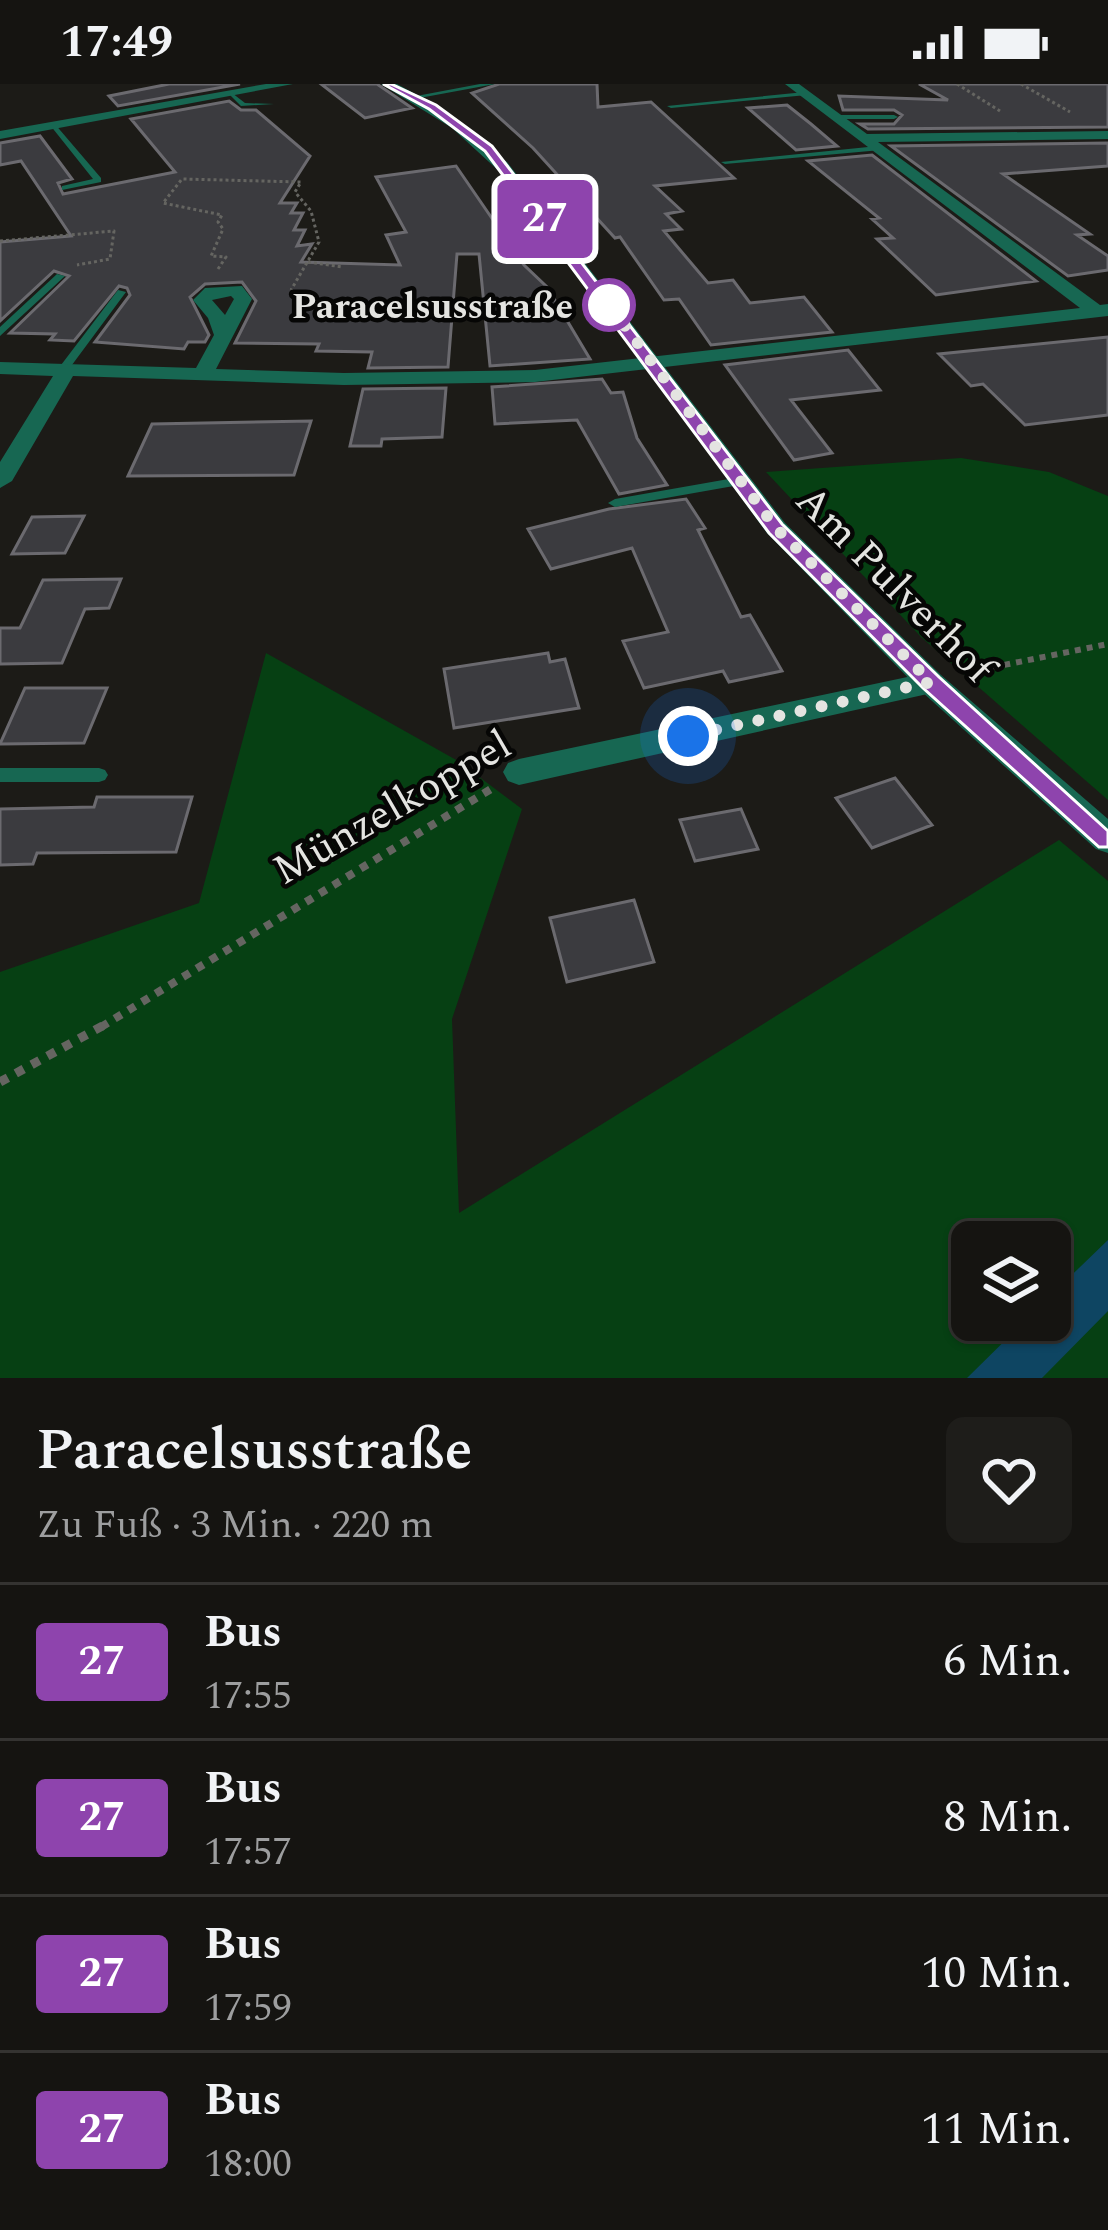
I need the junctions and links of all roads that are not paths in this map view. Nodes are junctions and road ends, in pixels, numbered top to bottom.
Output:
1 (287, 84) edge
2 (387, 84) edge
3 (492, 84) edge
4 (798, 89) edge
5 (230, 94) junction
6 (414, 97) junction
7 (270, 104) dead end
8 (671, 106) dead end
9 (836, 117) junction
10 (894, 117) dead end
11 (54, 125) junction
12 (0, 134) edge
13 (1108, 135) edge
14 (871, 143) junction
15 (724, 161) dead end
16 (65, 188) dead end
17 (60, 276) road end
18 (121, 292) dead end
19 (1102, 311) edge
20 (0, 333) edge
21 (224, 335) dead end
22 (651, 362) junction
23 (0, 368) edge
24 (64, 371) junction
25 (203, 374) junction
26 (0, 481) edge
27 (740, 482) junction
28 (615, 503) dead end
29 (931, 682) junction
30 (519, 772) road end
31 (0, 775) edge
32 (98, 775) dead end
33 (1108, 839) edge

1 - 5 street
2 - 6 street, Am Pulverhof
3 - 6 lane
4 - 8 lane
4 - 9 street
5 - 7 lane
5 - 11 street
6 - 22 street, Am Pulverhof
9 - 10 lane
9 - 14 street
11 - 12 street
11 - 16 lane
13 - 14 street
14 - 15 lane
14 - 19 street
17 - 20 lane
18 - 24 lane
19 - 22 street
21 - 25 street
22 - 25 street
22 - 27 street, Am Pulverhof
23 - 24 street
24 - 25 street
24 - 26 street
27 - 28 lane
27 - 29 street, Am Pulverhof
29 - 30 street, Münzelkoppel
29 - 33 street, Am Pulverhof
31 - 32 lane

